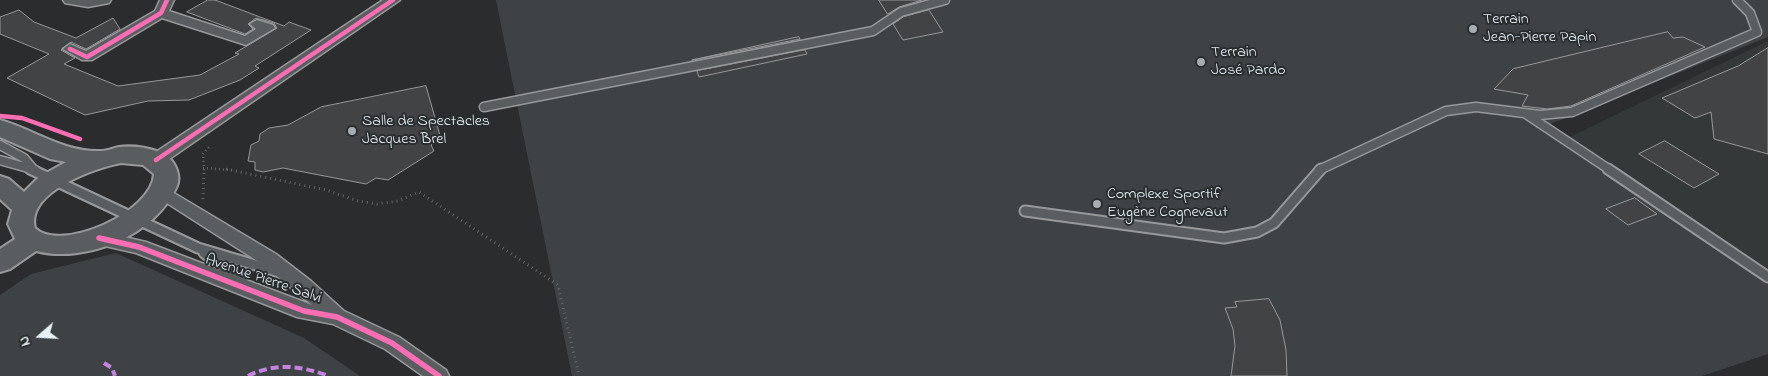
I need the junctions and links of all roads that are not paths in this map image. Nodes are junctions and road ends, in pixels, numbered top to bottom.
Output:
1 (70, 0) edge
2 (104, 0) edge
3 (393, 0) edge
4 (945, 0) edge
5 (1737, 0) edge
6 (164, 7) edge
7 (257, 24) dead end
8 (70, 49) dead end
9 (484, 107) dead end
10 (1524, 112) junction
11 (0, 128) edge
12 (0, 145) edge
13 (99, 159) junction
14 (0, 160) edge
15 (156, 160) junction
16 (44, 175) junction
17 (0, 185) edge
18 (162, 192) junction
19 (25, 208) junction
20 (1025, 211) dead end
21 (136, 219) junction
22 (99, 238) junction
23 (32, 241) junction
24 (198, 248) junction
25 (0, 262) edge
26 (291, 276) junction
27 (1768, 277) edge
28 (259, 294) junction
29 (337, 317) junction
30 (439, 376) edge

1 - 2 street
3 - 15 street
4 - 9 lane
5 - 10 lane
6 - 7 street
6 - 8 street
10 - 20 lane
10 - 27 lane
11 - 13 main road
12 - 16 lane
13 - 15 main road
13 - 16 main road
14 - 16 lane
15 - 18 main road
16 - 19 main road
16 - 21 lane
17 - 19 main road
18 - 21 main road
18 - 26 street, Avenue Pierre Salvi
19 - 23 main road
21 - 22 main road
21 - 24 lane
22 - 23 main road
22 - 28 street, Avenue Pierre Salvi
23 - 25 main road
24 - 26 lane
24 - 28 lane
26 - 29 street, Avenue Pierre Salvi
28 - 29 street, Avenue Pierre Salvi
29 - 30 street, Avenue Pierre Salvi

